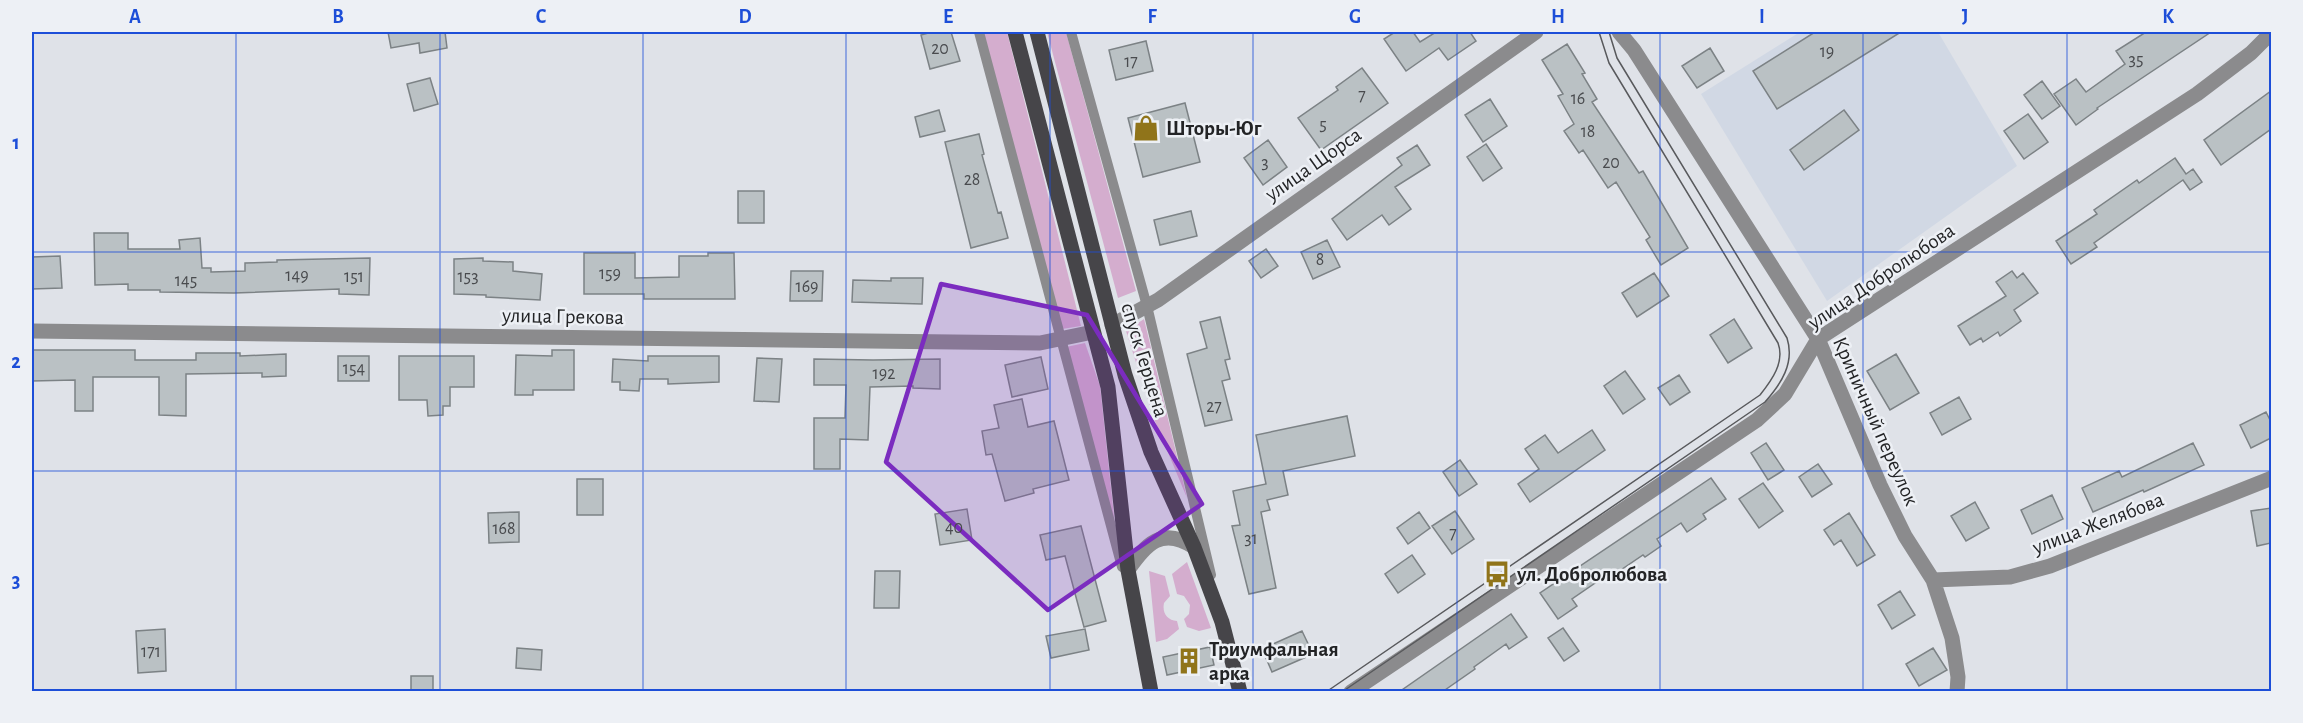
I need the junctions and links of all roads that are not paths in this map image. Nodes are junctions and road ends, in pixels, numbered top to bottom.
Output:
1 (979, 32) edge
2 (1015, 32) edge
3 (1037, 32) edge
4 (1071, 32) edge
5 (1536, 32) edge
6 (1619, 32) edge
7 (2271, 32) edge
8 (1147, 306) junction
9 (1112, 325) junction
10 (32, 331) edge
11 (1093, 332) junction
12 (1060, 339) junction
13 (1818, 339) junction
14 (2271, 478) edge
15 (1194, 547) junction
16 (1128, 570) junction
17 (1933, 580) junction
18 (1222, 622) junction
19 (1140, 633) junction
20 (1151, 692) edge
21 (1240, 692) edge
22 (1351, 692) edge
23 (1957, 692) edge

1 - 12 lane
2 - 11 main road, спуск Герцена
3 - 9 main road, спуск Герцена
4 - 8 lane
5 - 8 street, улица Щорса
6 - 13 street, Криничный переулок
7 - 13 street, улица Добролюбова
8 - 9 street, улица Щорса
8 - 18 lane
9 - 15 main road, спуск Герцена
10 - 12 street, улица Грекова
11 - 12 street, улица Грекова
11 - 16 main road, спуск Герцена
12 - 19 lane
13 - 17 street, Криничный переулок
13 - 22 street, улица Добролюбова
14 - 17 street, улица Желябова
15 - 16 street
15 - 18 main road, спуск Герцена
16 - 19 main road, спуск Герцена
17 - 23 street, Криничный переулок
18 - 21 main road, спуск Герцена
19 - 20 main road, спуск Герцена

